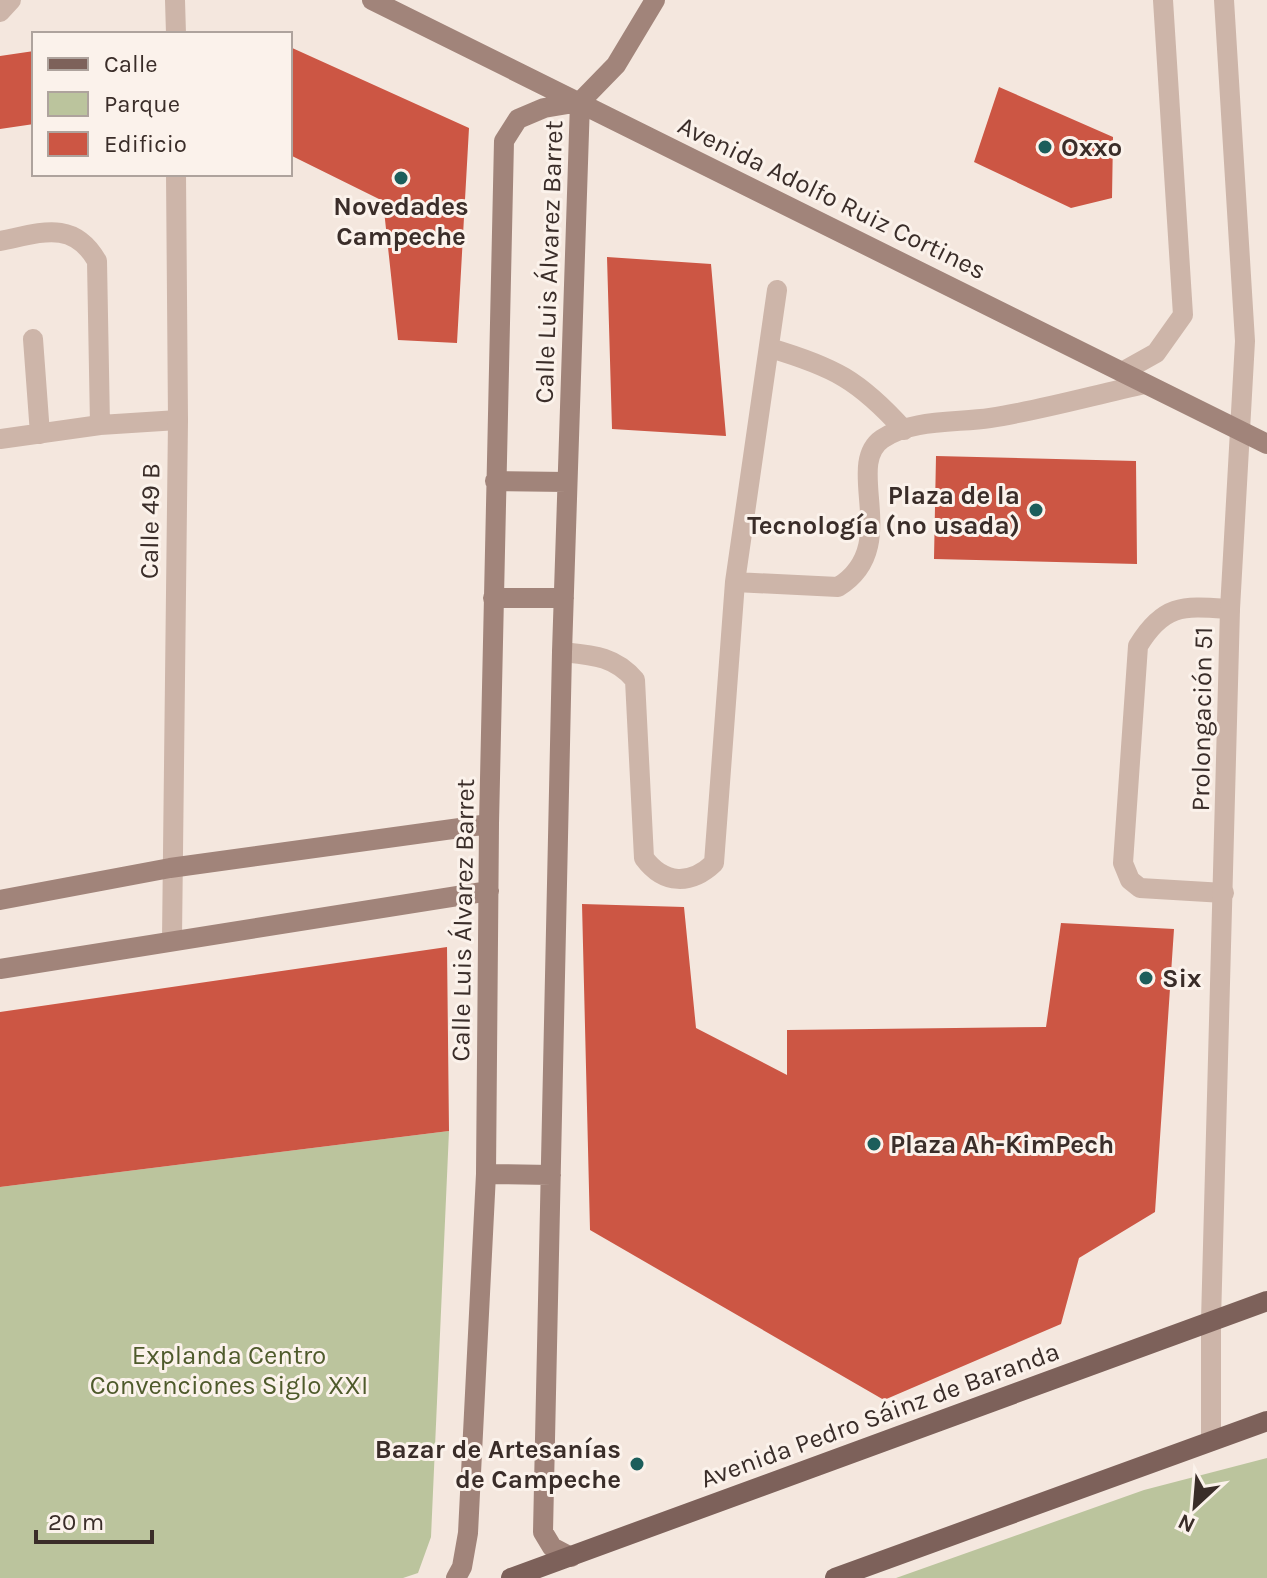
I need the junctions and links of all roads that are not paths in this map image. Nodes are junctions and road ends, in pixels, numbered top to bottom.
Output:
1 (11, 0) edge
2 (175, 0) edge
3 (372, 0) edge
4 (655, 0) edge
5 (1163, 0) edge
6 (1224, 0) edge
7 (0, 12) edge
8 (176, 32) edge
9 (580, 102) junction
10 (176, 176) edge
11 (0, 241) edge
12 (777, 290) dead end
13 (33, 339) dead end
14 (770, 348) junction
15 (1122, 372) junction
16 (1145, 384) junction
17 (178, 420) junction
18 (100, 425) junction
19 (904, 430) junction
20 (1238, 430) junction
21 (40, 434) junction
22 (0, 439) edge
23 (1267, 444) edge
24 (495, 481) junction
25 (567, 482) junction
26 (735, 582) junction
27 (493, 598) junction
28 (564, 598) junction
29 (1230, 609) junction
30 (562, 652) junction
31 (489, 824) junction
32 (170, 868) junction
33 (489, 891) junction
34 (1224, 893) junction
35 (0, 900) edge
36 (172, 939) junction
37 (0, 969) edge
38 (486, 1174) junction
39 (551, 1175) junction
40 (1267, 1301) edge
41 (1211, 1321) junction
42 (1267, 1421) edge
43 (1211, 1441) junction
44 (571, 1557) junction
45 (456, 1578) edge
46 (511, 1578) edge
47 (835, 1578) edge

1 - 7 street
2 - 8 street
3 - 9 main road, Avenida Adolfo Ruiz Cortines
4 - 9 main road
5 - 15 street
6 - 20 street, Prolongación 51
9 - 15 main road, Avenida Adolfo Ruiz Cortines
9 - 24 main road, Calle Luis Álvarez Barret
9 - 25 main road, Calle Luis Álvarez Barret
10 - 17 street, Calle 49 B
11 - 18 street
12 - 14 street
13 - 21 street
14 - 19 street
14 - 26 street
15 - 16 main road, Avenida Adolfo Ruiz Cortines
16 - 19 street
16 - 20 main road, Avenida Adolfo Ruiz Cortines
17 - 18 street
17 - 32 street, Calle 49 B
18 - 21 street
19 - 26 street
20 - 23 main road, Avenida Adolfo Ruiz Cortines
20 - 29 street, Prolongación 51
21 - 22 street
24 - 25 main road
24 - 27 main road, Calle Luis Álvarez Barret
25 - 28 main road, Calle Luis Álvarez Barret
26 - 30 street
27 - 28 main road
27 - 31 main road, Calle Luis Álvarez Barret
28 - 30 main road, Calle Luis Álvarez Barret
29 - 34 street, Prolongación 51
29 - 34 street
30 - 39 main road, Calle Luis Álvarez Barret
31 - 32 main road
31 - 33 main road, Calle Luis Álvarez Barret
32 - 35 main road
32 - 36 street, Calle 49 B
33 - 36 main road
33 - 38 main road, Calle Luis Álvarez Barret
34 - 41 street, Prolongación 51
36 - 37 main road
38 - 39 main road
38 - 45 main road, Calle Luis Álvarez Barret
39 - 44 main road, Calle Luis Álvarez Barret
40 - 41 main road, Avenida Pedro Sáinz de Baranda
41 - 43 street, Prolongación 51
41 - 44 main road, Avenida Pedro Sáinz de Baranda
42 - 43 main road
43 - 47 main road
44 - 46 main road, Avenida Pedro Sáinz de Baranda

